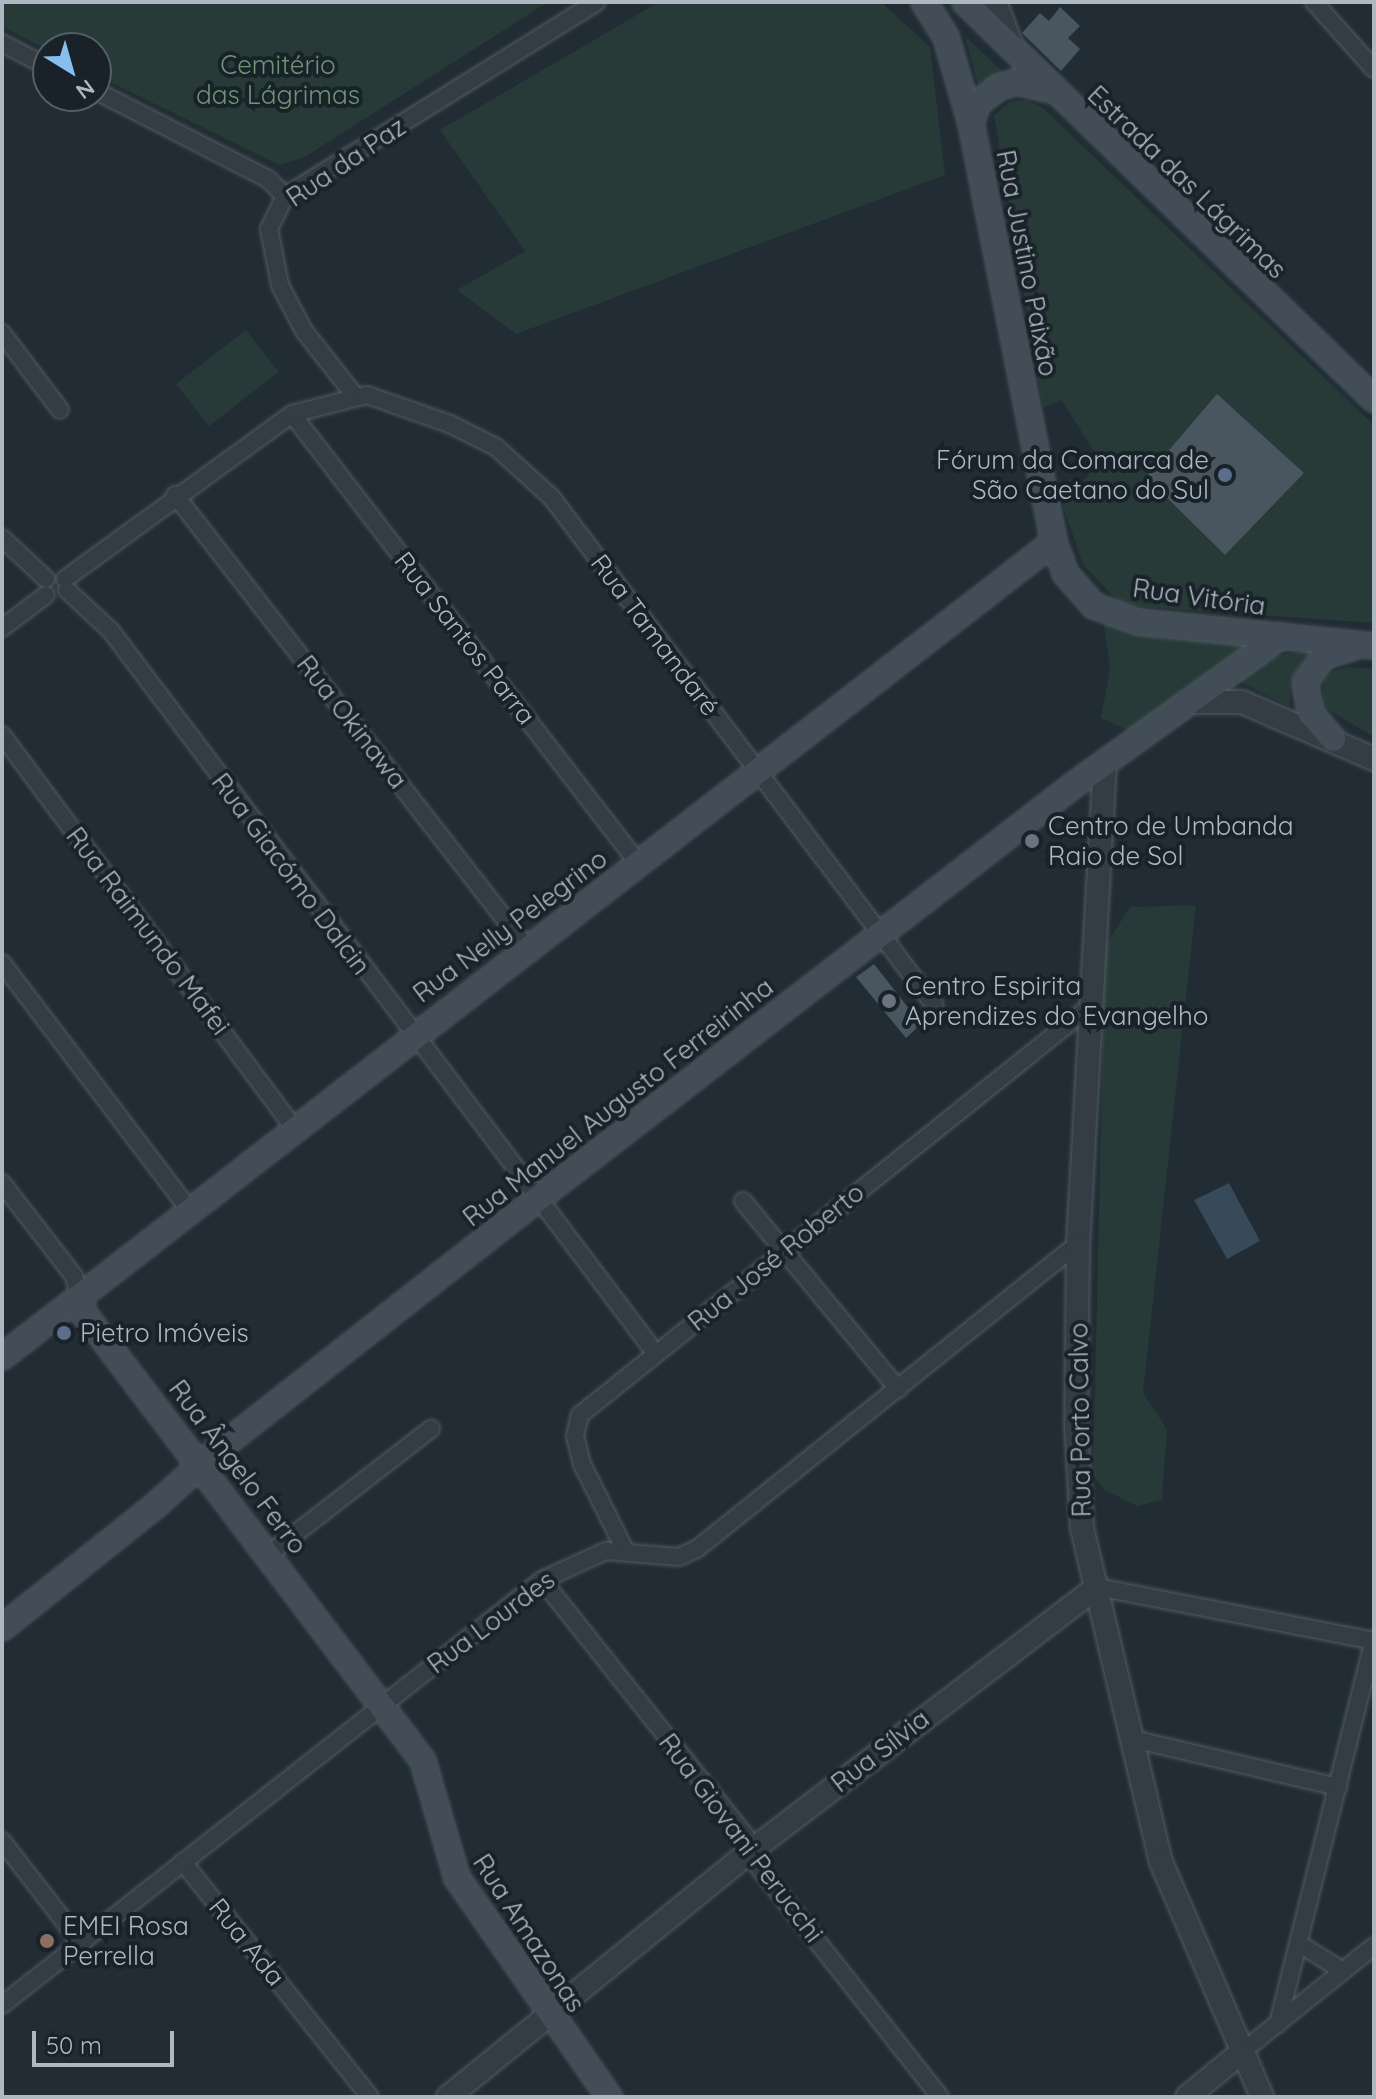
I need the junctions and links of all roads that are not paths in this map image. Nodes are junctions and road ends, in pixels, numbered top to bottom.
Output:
1 (597, 2) edge
2 (924, 2) edge
3 (965, 2) edge
4 (995, 2) edge
5 (1006, 2) edge
6 (1314, 2) edge
7 (1010, 39) junction
8 (2, 43) edge
9 (32, 59) edge
10 (1374, 69) edge
11 (1052, 90) junction
12 (112, 99) edge
13 (971, 123) junction
14 (285, 196) junction
15 (2, 333) edge
16 (356, 397) junction
17 (1374, 399) edge
18 (60, 410) dead end
19 (292, 414) junction
20 (175, 495) junction
21 (2, 538) edge
22 (1054, 542) junction
23 (66, 584) junction
24 (46, 587) junction
25 (2, 628) edge
26 (1281, 636) junction
27 (1370, 646) edge
28 (1187, 702) junction
29 (2, 735) edge
30 (1333, 739) junction
31 (1374, 759) edge
32 (1105, 762) junction
33 (758, 772) junction
34 (638, 863) junction
35 (880, 936) junction
36 (528, 949) junction
37 (2, 963) edge
38 (935, 1006) dead end
39 (1088, 1008) junction
40 (412, 1036) junction
41 (293, 1127) junction
42 (2, 1183) edge
43 (539, 1200) junction
44 (743, 1201) dead end
45 (189, 1209) junction
46 (1078, 1244) junction
47 (784, 1252) junction
48 (79, 1297) junction
49 (656, 1354) junction
50 (2, 1357) edge
51 (898, 1389) junction
52 (431, 1429) dead end
53 (202, 1464) junction
54 (625, 1550) junction
55 (269, 1554) junction
56 (542, 1580) junction
57 (1097, 1587) junction
58 (2, 1628) edge
59 (1374, 1641) edge
60 (383, 1703) junction
61 (1129, 1738) junction
62 (1338, 1787) junction
63 (2, 1841) edge
64 (752, 1850) junction
65 (183, 1862) junction
66 (81, 1943) junction
67 (1298, 1943) junction
68 (1374, 1946) edge
69 (1343, 1971) junction
70 (2, 2005) edge
71 (548, 2013) junction
72 (1278, 2024) junction
73 (1243, 2051) junction
74 (370, 2097) edge
75 (448, 2097) edge
76 (609, 2097) edge
77 (940, 2097) edge
78 (1187, 2097) edge
79 (1262, 2097) edge

1 - 14 street, Rua da Paz
2 - 13 main road, Rua Justino Paixão
3 - 7 main road, Estrada das Lágrimas
4 - 7 street
5 - 7 street
6 - 10 street
7 - 11 main road, Estrada das Lágrimas
8 - 9 street
11 - 13 main road
11 - 17 main road, Estrada das Lágrimas
12 - 14 street
13 - 22 main road, Rua Justino Paixão
14 - 16 street, Rua da Paz
15 - 18 street
16 - 19 street, Rua Tamandaré
16 - 33 street, Rua Tamandaré
19 - 20 street, Rua Tamandaré
19 - 34 street, Rua Santos Parra
20 - 23 street, Rua Tamandaré
20 - 36 street, Rua Okinawa
21 - 24 street
22 - 26 main road, Rua Vitória
22 - 33 main road, Rua Nelly Pelegrino
23 - 24 street
23 - 40 street, Rua Giacómo Dalcin
24 - 25 street
26 - 27 main road, Rua Vitória
26 - 28 main road, Rua Manuel Augusto Ferreirinha
27 - 30 main road
28 - 30 street
28 - 32 main road, Rua Manuel Augusto Ferreirinha
29 - 41 street, Rua Raimundo Mafei
30 - 31 street
32 - 35 main road, Rua Manuel Augusto Ferreirinha
32 - 39 street, Rua Porto Calvo
33 - 34 main road, Rua Nelly Pelegrino
33 - 35 street, Rua Tamandaré
34 - 36 main road, Rua Nelly Pelegrino
35 - 38 street, Rua Tamandaré
35 - 43 main road, Rua Manuel Augusto Ferreirinha
36 - 40 main road, Rua Nelly Pelegrino
37 - 45 street
39 - 46 street, Rua Porto Calvo
39 - 47 street, Rua José Roberto
40 - 41 main road, Rua Nelly Pelegrino
40 - 43 street, Rua Giacómo Dalcin
41 - 45 main road, Rua Nelly Pelegrino
42 - 48 street, Rua Ângelo Ferro
43 - 49 street, Rua Giacómo Dalcin
43 - 53 main road, Rua Manuel Augusto Ferreirinha
44 - 47 street
45 - 48 main road, Rua Nelly Pelegrino
46 - 51 street, Rua Lourdes
46 - 57 street, Rua Porto Calvo
47 - 49 street, Rua José Roberto
47 - 51 street
48 - 50 main road, Rua Nelly Pelegrino
48 - 53 main road, Rua Ângelo Ferro
49 - 54 street, Rua José Roberto
51 - 54 street, Rua Lourdes
52 - 55 street
53 - 55 main road, Rua Ângelo Ferro
53 - 58 main road, Rua Manuel Augusto Ferreirinha
54 - 56 street, Rua Lourdes
55 - 60 main road, Rua Ângelo Ferro
56 - 60 street, Rua Lourdes
56 - 64 street, Rua Giovani Perucchi
57 - 59 street
57 - 61 street, Rua Porto Calvo
57 - 64 street, Rua Sílvia
59 - 62 street
60 - 65 street, Rua Lourdes
60 - 71 main road, Rua Amazonas
61 - 62 street
61 - 73 street, Rua Porto Calvo
62 - 67 street
63 - 66 street
64 - 71 street, Rua Sílvia
64 - 77 street, Rua Giovani Perucchi
65 - 66 street, Rua Lourdes
65 - 74 street, Rua Ada
66 - 70 street, Rua Lourdes
67 - 69 street
67 - 72 street
68 - 69 street
69 - 72 street
71 - 75 street, Rua Sílvia
71 - 76 main road, Rua Amazonas
72 - 73 street
73 - 78 street
73 - 79 street, Rua Porto Calvo

